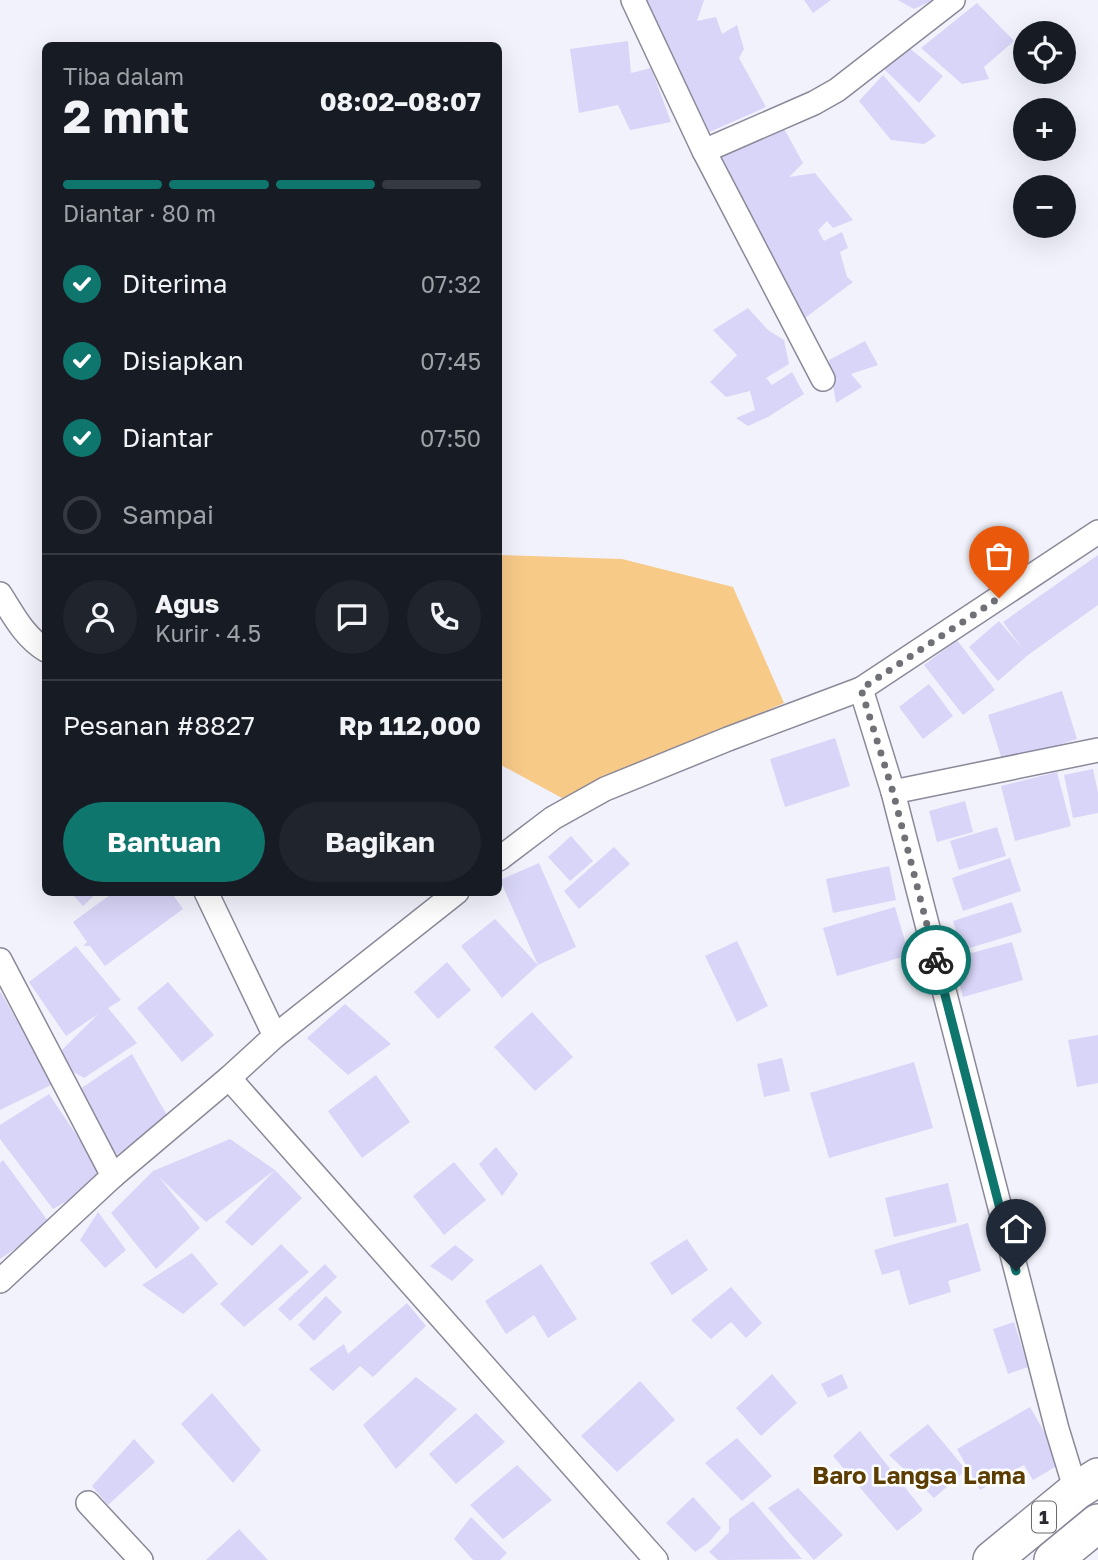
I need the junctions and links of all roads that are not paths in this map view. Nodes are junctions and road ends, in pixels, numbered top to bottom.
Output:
1 (633, 0) edge
2 (953, 0) edge
3 (704, 151) junction
4 (823, 379) dead end
5 (1098, 532) edge
6 (0, 594) edge
7 (42, 647) edge
8 (861, 689) junction
9 (1098, 750) edge
10 (893, 792) junction
11 (502, 857) edge
12 (208, 896) edge
13 (452, 896) edge
14 (0, 960) edge
15 (275, 1037) junction
16 (229, 1078) junction
17 (113, 1176) junction
18 (0, 1281) edge
19 (1087, 1484) edge
20 (88, 1503) dead end
21 (1098, 1523) edge
22 (141, 1560) edge
23 (656, 1560) edge
24 (992, 1560) edge
25 (1053, 1560) edge

1 - 3 street
2 - 3 street
3 - 4 street
5 - 8 street
6 - 7 street
8 - 10 street
8 - 11 street
9 - 10 street
10 - 19 street
12 - 15 street
13 - 15 street
14 - 17 street
15 - 16 street
16 - 17 street
16 - 23 street
17 - 18 street
19 - 24 highway, 1
20 - 22 street
21 - 25 highway, 1

